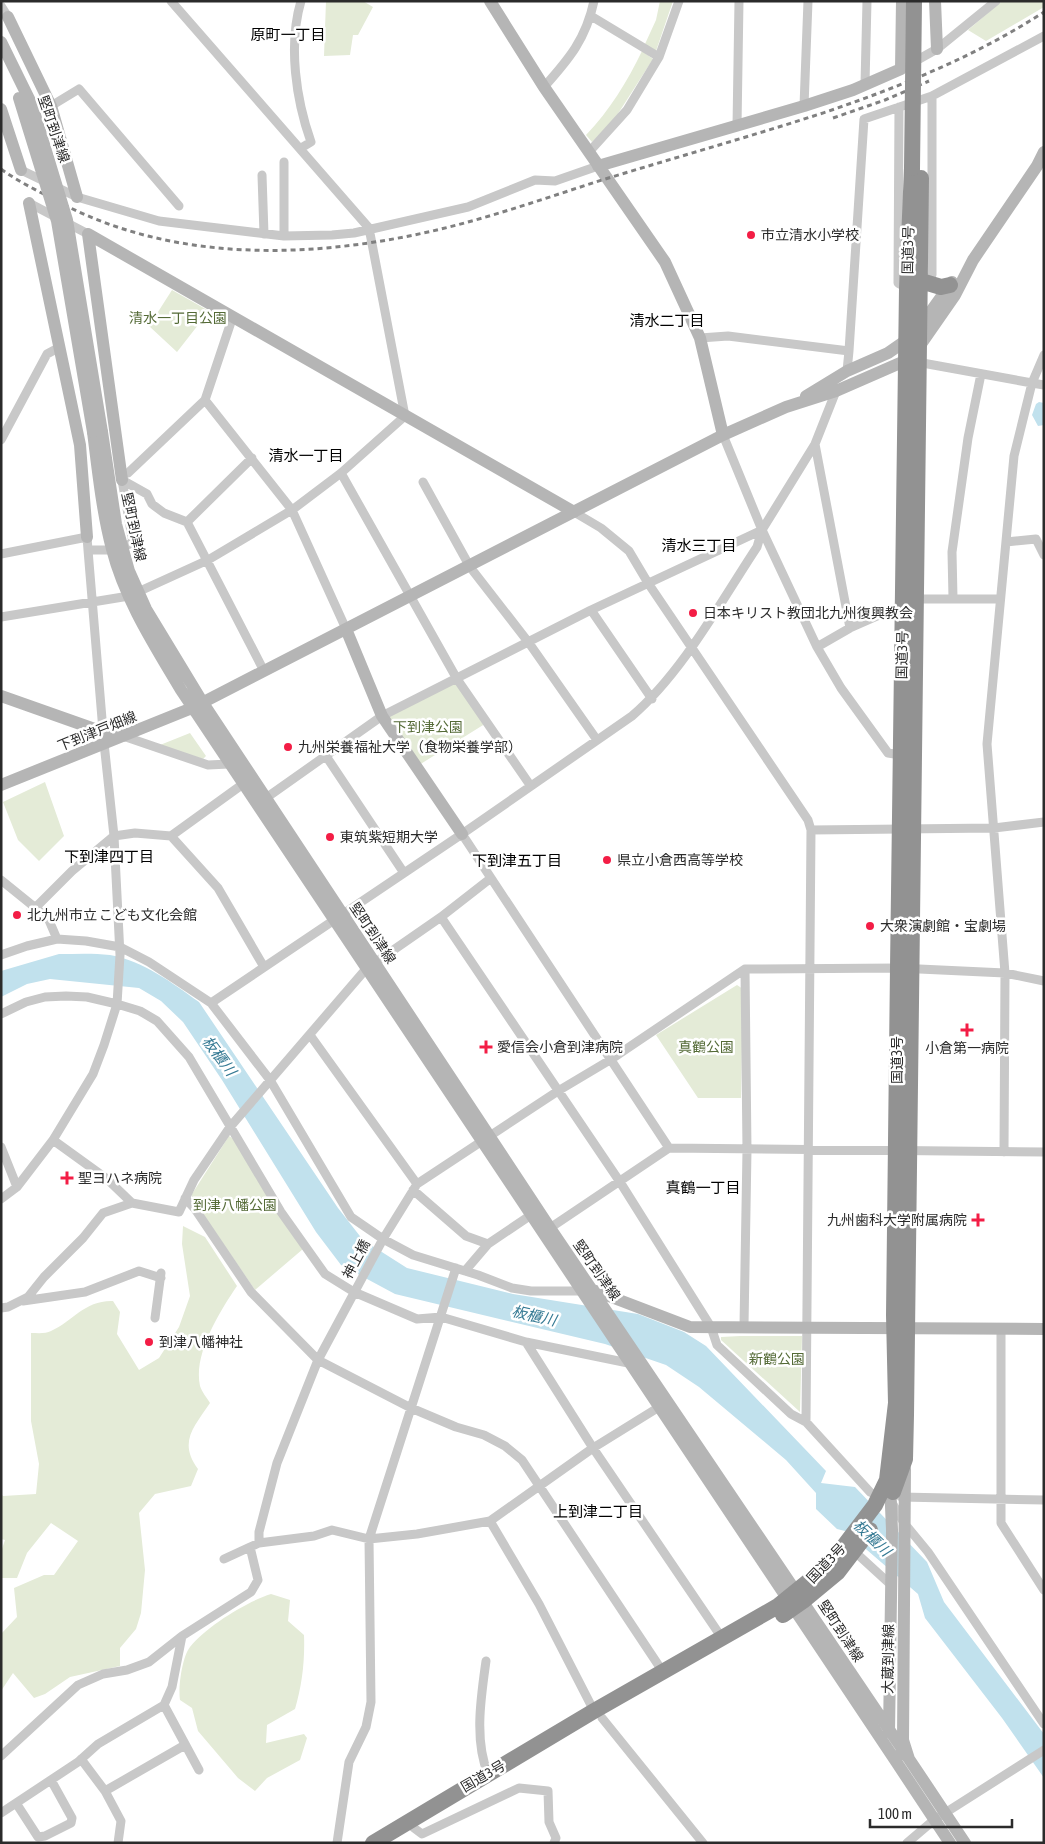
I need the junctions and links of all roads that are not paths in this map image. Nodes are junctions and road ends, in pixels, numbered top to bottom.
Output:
1 (172, 1) edge
2 (301, 1) edge
3 (490, 1) edge
4 (594, 1) edge
5 (679, 1) edge
6 (739, 1) edge
7 (808, 1) edge
8 (867, 1) edge
9 (902, 1) edge
10 (914, 1) edge
11 (924, 1) edge
12 (935, 1) edge
13 (994, 2) edge
14 (4, 12) edge
15 (591, 16) junction
16 (1044, 36) edge
17 (1, 42) edge
18 (937, 49) junction
19 (659, 57) junction
20 (1, 62) edge
21 (901, 69) junction
22 (865, 84) junction
23 (544, 87) junction
24 (932, 96) junction
25 (51, 106) junction
26 (804, 106) junction
27 (899, 107) junction
28 (1, 110) edge
29 (737, 126) junction
30 (301, 148) junction
31 (589, 152) junction
32 (1044, 152) edge
33 (284, 162) dead end
34 (598, 166) junction
35 (1041, 167) edge
36 (916, 168) junction
37 (21, 170) joint
38 (262, 175) dead end
39 (77, 197) junction
40 (29, 203) joint
41 (179, 206) dead end
42 (369, 228) junction
43 (88, 234) junction
44 (264, 234) junction
45 (284, 236) junction
46 (973, 260) junction
47 (914, 284) junction
48 (950, 285) junction
49 (233, 316) junction
50 (920, 327) junction
51 (700, 338) junction
52 (60, 347) junction
53 (849, 351) junction
54 (1044, 355) edge
55 (913, 361) junction
56 (887, 369) junction
57 (847, 371) junction
58 (981, 374) junction
59 (1032, 383) junction
60 (835, 385) junction
61 (1044, 385) edge
62 (205, 400) junction
63 (405, 416) junction
64 (97, 432) junction
65 (724, 435) junction
66 (1, 440) edge
67 (815, 444) junction
68 (252, 458) junction
69 (341, 473) junction
70 (121, 478) junction
71 (422, 482) dead end
72 (292, 510) junction
73 (574, 512) junction
74 (187, 522) junction
75 (762, 530) junction
76 (87, 537) junction
77 (1006, 542) junction
78 (117, 549) junction
79 (88, 550) junction
80 (1, 554) edge
81 (1044, 555) edge
82 (208, 560) junction
83 (470, 567) junction
84 (648, 583) junction
85 (133, 595) junction
86 (412, 597) junction
87 (954, 598) junction
88 (1000, 599) junction
89 (92, 601) junction
90 (910, 601) junction
91 (591, 610) junction
92 (1, 616) edge
93 (850, 628) junction
94 (346, 630) junction
95 (530, 642) junction
96 (691, 646) junction
97 (817, 647) junction
98 (264, 671) junction
99 (457, 680) junction
100 (1, 696) edge
101 (652, 699) junction
102 (198, 706) junction
103 (382, 716) junction
104 (122, 736) junction
105 (103, 738) junction
106 (597, 740) junction
107 (901, 755) junction
108 (326, 756) junction
109 (229, 764) junction
110 (243, 784) junction
111 (1, 785) edge
112 (530, 785) junction
113 (266, 798) junction
114 (1044, 822) edge
115 (994, 828) junction
116 (811, 830) junction
117 (907, 830) junction
118 (462, 834) junction
119 (114, 836) junction
120 (171, 836) junction
121 (404, 873) junction
122 (491, 878) junction
123 (1, 880) edge
124 (34, 909) junction
125 (441, 917) junction
126 (337, 918) junction
127 (58, 939) junction
128 (120, 951) junction
129 (1, 955) edge
130 (370, 966) junction
131 (264, 967) junction
132 (810, 968) junction
133 (745, 969) junction
134 (905, 969) junction
135 (1005, 973) junction
136 (1044, 981) edge
137 (211, 1003) junction
138 (117, 1004) junction
139 (1, 1014) edge
140 (310, 1036) junction
141 (610, 1060) junction
142 (267, 1083) junction
143 (558, 1091) junction
144 (233, 1123) junction
145 (484, 1138) junction
146 (53, 1140) junction
147 (1, 1147) edge
148 (669, 1148) junction
149 (747, 1150) junction
150 (807, 1151) junction
151 (903, 1151) junction
152 (1004, 1152) junction
153 (1044, 1152) edge
154 (620, 1182) junction
155 (17, 1187) junction
156 (415, 1187) junction
157 (185, 1198) junction
158 (1, 1199) edge
159 (132, 1203) junction
160 (531, 1216) junction
161 (550, 1228) junction
162 (383, 1239) junction
163 (488, 1244) junction
164 (456, 1268) junction
165 (465, 1271) junction
166 (354, 1292) junction
167 (590, 1295) junction
168 (20, 1301) junction
169 (1, 1308) edge
170 (442, 1314) junction
171 (155, 1318) dead end
172 (744, 1326) junction
173 (712, 1327) junction
174 (805, 1328) junction
175 (901, 1328) junction
176 (1000, 1328) junction
177 (1044, 1329) edge
178 (526, 1342) junction
179 (318, 1360) junction
180 (636, 1364) junction
181 (663, 1405) junction
182 (411, 1408) junction
183 (806, 1422) junction
184 (593, 1448) junction
185 (540, 1486) junction
186 (1000, 1500) junction
187 (1044, 1500) edge
188 (886, 1502) junction
189 (490, 1521) junction
190 (904, 1523) junction
191 (368, 1539) junction
192 (259, 1543) junction
193 (855, 1544) junction
194 (250, 1547) junction
195 (224, 1559) dead end
196 (890, 1581) junction
197 (1044, 1590) edge
198 (795, 1600) junction
199 (182, 1636) junction
200 (722, 1638) junction
201 (486, 1661) dead end
202 (663, 1672) junction
203 (164, 1705) junction
204 (598, 1714) junction
205 (1044, 1724) edge
206 (889, 1730) junction
207 (185, 1745) junction
208 (1044, 1750) edge
209 (1, 1756) edge
210 (81, 1759) junction
211 (903, 1761) junction
212 (199, 1770) dead end
213 (488, 1774) junction
214 (51, 1780) junction
215 (104, 1791) junction
216 (16, 1803) junction
217 (1, 1813) edge
218 (940, 1817) junction
219 (414, 1828) junction
220 (118, 1843) edge
221 (337, 1843) edge
222 (373, 1843) edge
223 (390, 1843) edge
224 (554, 1843) edge
225 (703, 1843) edge
226 (907, 1843) edge
227 (950, 1843) edge
228 (965, 1843) edge

1 - 30 street
2 - 30 street
3 - 23 street
4 - 15 street
5 - 19 street
6 - 29 street
7 - 26 street
8 - 22 street
9 - 21 street
10 - 36 highway, 国道3号, bridge
11 - 36 highway, 国道3号
12 - 18 street
13 - 18 street
14 - 25 street
15 - 19 street
15 - 23 street
16 - 24 street
17 - 64 street, 堅町到津線, bridge
18 - 21 street
19 - 31 street
20 - 64 street, 堅町到津線, bridge
21 - 22 street
22 - 26 street
23 - 31 street
24 - 27 street
24 - 47 street
25 - 39 street
25 - 41 street
26 - 29 street
27 - 47 street
27 - 53 street
28 - 37 street
29 - 34 street
30 - 42 street
31 - 34 street
32 - 35 street
33 - 45 street
34 - 42 street
34 - 51 street
35 - 46 street
36 - 47 highway, 国道3号
37 - 39 street
38 - 44 street
39 - 44 street
40 - 43 street
40 - 52 street
42 - 45 street
42 - 63 street
43 - 49 street
43 - 70 street
44 - 45 street
46 - 48 street
46 - 55 street
47 - 48 highway
47 - 50 highway, 国道3号
47 - 55 highway, 国道3号
48 - 50 street
49 - 62 street
49 - 63 street
50 - 55 highway, 国道3号
51 - 53 street
51 - 65 street
52 - 66 street
52 - 76 street
53 - 57 street
54 - 59 street
55 - 56 street
55 - 56 street
55 - 57 street
55 - 58 street
55 - 60 street
55 - 90 highway, 国道3号
56 - 60 street
57 - 60 street
58 - 59 street
58 - 87 street
59 - 61 street
59 - 77 street
60 - 65 street, 下到津戸畑線
60 - 67 street
62 - 68 street
62 - 70 street
63 - 69 street
63 - 73 street
64 - 78 street, 堅町到津線
65 - 73 street, 下到津戸畑線
65 - 75 street
67 - 75 street
67 - 93 street
68 - 72 street
68 - 74 street
69 - 72 street
69 - 86 street
70 - 74 street
70 - 78 street
71 - 83 street
72 - 82 street
72 - 94 street
73 - 83 street, 下到津戸畑線
73 - 84 street
74 - 82 street
75 - 84 street
75 - 96 street
75 - 97 street
76 - 79 street
76 - 80 street
77 - 81 street
77 - 88 street
78 - 79 street
78 - 85 street, 堅町到津線
79 - 89 street
82 - 85 street
82 - 98 street
83 - 86 street, 下到津戸畑線
83 - 95 street
84 - 91 street
84 - 96 street
85 - 89 street
85 - 102 street, 堅町到津線
86 - 94 street, 下到津戸畑線
86 - 99 street
87 - 88 street
87 - 90 street
88 - 115 street
89 - 92 street
89 - 105 street
90 - 93 street
90 - 107 highway, 国道3号
90 - 117 highway, 国道3号
91 - 95 street
91 - 101 street
93 - 97 street
94 - 98 street, 下到津戸畑線
94 - 103 street
95 - 99 street
95 - 106 street
96 - 101 street
96 - 116 street
97 - 107 street
98 - 102 street, 下到津戸畑線
99 - 103 street
99 - 112 street
100 - 105 street
101 - 106 street
102 - 104 street, 下到津戸畑線
102 - 109 street, 堅町到津線
102 - 113 street, 堅町到津線
103 - 108 street
103 - 118 street
104 - 105 street
104 - 109 street
105 - 111 street, 下到津戸畑線
105 - 119 street
106 - 112 street
107 - 117 highway, 国道3号
108 - 113 street
108 - 121 street
109 - 110 street, 堅町到津線
110 - 120 street
110 - 126 street, 堅町到津線
112 - 118 street
113 - 126 street, 堅町到津線
114 - 115 street
115 - 117 street
115 - 135 street
116 - 117 street
116 - 132 street
117 - 134 highway, 国道3号
118 - 121 street
118 - 122 street
119 - 120 street
119 - 124 street
119 - 128 street
120 - 131 street
121 - 126 street
122 - 125 street
122 - 141 street
123 - 124 street
124 - 127 street
125 - 130 street
125 - 143 street
126 - 130 street, 堅町到津線
126 - 131 street
127 - 128 street
127 - 129 street
128 - 137 street
128 - 138 street
130 - 140 street
130 - 145 street, 堅町到津線
131 - 137 street
132 - 133 street
132 - 134 street
132 - 150 street
133 - 141 street
133 - 149 street
134 - 135 street
134 - 151 highway, 国道3号
135 - 136 street
135 - 152 street
137 - 142 street
138 - 139 street
138 - 144 street
138 - 146 street
140 - 142 street
140 - 156 street
141 - 143 street
141 - 148 street
142 - 144 street
142 - 162 street
143 - 145 street
143 - 154 street
144 - 157 street
144 - 166 street
145 - 156 street
145 - 160 street, 堅町到津線
145 - 161 street, 堅町到津線
146 - 155 street
146 - 159 street
147 - 155 street
148 - 149 street
148 - 154 street
149 - 150 street
149 - 172 street
150 - 151 street
150 - 174 street
151 - 152 street
151 - 175 highway, 国道3号
152 - 153 street
154 - 161 street
154 - 173 street
155 - 158 street
156 - 162 street, 神上橋
156 - 163 street
157 - 159 street
157 - 179 street
159 - 168 street
160 - 163 street
160 - 167 street, 堅町到津線
161 - 167 street, 堅町到津線
162 - 164 street
162 - 166 street, 神上橋
163 - 165 street
164 - 165 street
164 - 170 street
165 - 167 street
166 - 170 street
166 - 179 street, 神上橋
167 - 173 street
167 - 180 street, 堅町到津線
167 - 180 street, 堅町到津線
168 - 169 street
168 - 171 street
170 - 178 street
170 - 182 street
172 - 173 street
172 - 174 street
173 - 183 street
174 - 175 street
174 - 183 street
175 - 176 street
175 - 188 highway, 国道3号
176 - 177 street
176 - 186 street
178 - 180 street
178 - 184 street
179 - 182 street
179 - 192 street, 神上橋
180 - 181 street, 堅町到津線
181 - 184 street
181 - 198 street, 堅町到津線
182 - 185 street
182 - 191 street
183 - 188 street
184 - 185 street
184 - 200 street
185 - 189 street
185 - 202 street
186 - 187 street
186 - 188 street
186 - 197 street
188 - 190 street, 大蔵到津線
188 - 193 highway, 国道3号
188 - 196 street, 大蔵到津線
189 - 191 street
189 - 204 street
190 - 205 street
190 - 211 street, 大蔵到津線
191 - 192 street
191 - 221 street
192 - 194 street
193 - 196 street
193 - 198 highway, 国道3号
194 - 195 street
194 - 199 street
196 - 206 street, 大蔵到津線
198 - 200 highway, 国道3号
198 - 204 highway, 国道3号
198 - 206 street, 堅町到津線
198 - 211 street, 堅町到津線
199 - 203 street
199 - 209 street
200 - 202 highway, 国道3号
201 - 213 street
202 - 204 highway, 国道3号
203 - 207 street
203 - 210 street
204 - 213 highway, 国道3号
204 - 219 highway, 国道3号
204 - 225 street
206 - 211 street, 堅町到津線
207 - 212 street
207 - 215 street
208 - 218 street
210 - 214 street
210 - 215 street
211 - 218 street, 大蔵到津線
213 - 222 highway, 国道3号
214 - 216 street
214 - 216 street
215 - 220 street
216 - 217 street
218 - 226 street
218 - 227 street, 大蔵到津線
218 - 228 street, 大蔵到津線
219 - 223 highway, 国道3号
219 - 224 street

